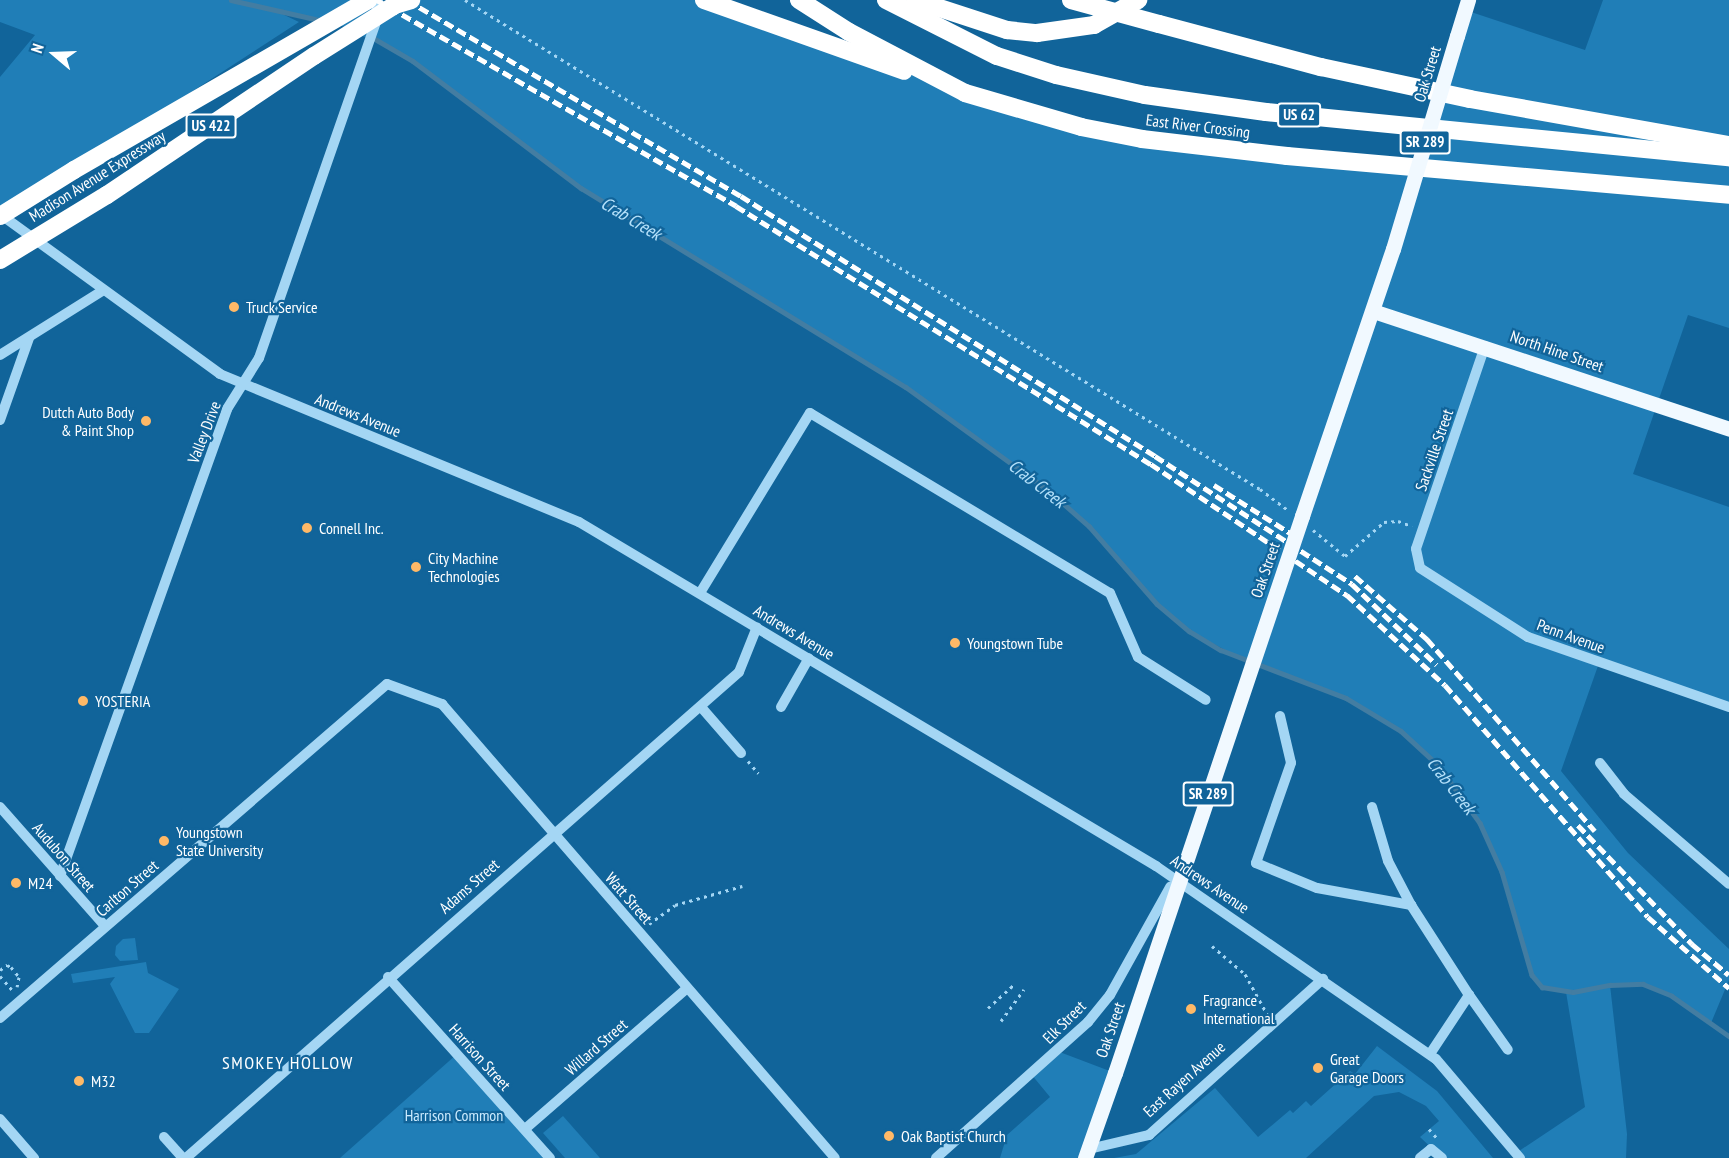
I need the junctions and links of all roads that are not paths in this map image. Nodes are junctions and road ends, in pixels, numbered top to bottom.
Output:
1 (349, 0) edge
2 (368, 0) edge
3 (704, 0) edge
4 (799, 0) edge
5 (886, 0) edge
6 (915, 0) edge
7 (1071, 0) edge
8 (1137, 0) edge
9 (1468, 0) edge
10 (397, 1) edge
11 (316, 29) junction
12 (965, 93) junction
13 (1729, 145) edge
14 (1729, 157) edge
15 (1729, 195) edge
16 (0, 215) edge
17 (0, 260) edge
18 (102, 291) junction
19 (1373, 311) junction
20 (29, 338) junction
21 (1485, 346) junction
22 (0, 355) edge
23 (243, 384) junction
24 (0, 420) edge
25 (1729, 429) edge
26 (1418, 564) joint
27 (700, 593) junction
28 (757, 627) junction
29 (809, 658) junction
30 (382, 685) joint
31 (1206, 700) dead end
32 (701, 707) junction
33 (781, 707) dead end
34 (1729, 707) edge
35 (1280, 716) dead end
36 (741, 753) dead end
37 (1600, 763) dead end
38 (0, 807) edge
39 (1372, 807) dead end
40 (554, 833) junction
41 (60, 876) junction
42 (1174, 877) junction
43 (1729, 884) edge
44 (1411, 905) junction
45 (105, 927) junction
46 (388, 977) junction
47 (1323, 979) junction
48 (687, 988) junction
49 (1469, 995) junction
50 (0, 1018) edge
51 (1508, 1050) dead end
52 (1430, 1054) junction
53 (0, 1119) edge
54 (525, 1129) junction
55 (164, 1137) dead end
56 (1087, 1153) edge
57 (34, 1158) edge
58 (184, 1158) edge
59 (550, 1158) edge
60 (835, 1158) edge
61 (936, 1158) edge
62 (1420, 1158) edge
63 (1442, 1158) edge
64 (1520, 1158) edge

1 - 11 highway
2 - 11 highway, US 422
3 - 12 highway
4 - 12 highway, East River Crossing
5 - 14 highway, East River Crossing / US 62
6 - 8 highway
7 - 13 highway, bridge
9 - 19 main road, Oak Street / SR 289, bridge
10 - 17 highway, Madison Avenue Expressway / US 422, bridge
10 - 23 street, Valley Drive
11 - 16 highway, Madison Avenue Expressway / US 422, bridge
12 - 15 highway, East River Crossing
16 - 18 street, Andrews Avenue
18 - 20 street
18 - 23 street, Andrews Avenue
19 - 21 main road, North Hine Street
19 - 56 main road, Oak Street / SR 289, bridge
20 - 22 street
20 - 24 street
21 - 25 main road, North Hine Street
21 - 26 street, Sackville Street
23 - 27 street, Andrews Avenue
23 - 41 street, Valley Drive
26 - 34 street, Penn Avenue
27 - 28 street, Andrews Avenue
27 - 31 street
28 - 29 street, Andrews Avenue
28 - 32 street, Adams Street
29 - 33 street
29 - 42 street, Andrews Avenue
30 - 40 street, Watt Street
30 - 45 street, Carlton Street
32 - 36 street
32 - 40 street, Adams Street
35 - 44 street
37 - 43 street
38 - 41 street, Audubon Street
39 - 44 street
40 - 46 street, Adams Street
40 - 48 street, Watt Street
41 - 45 street, Audubon Street
42 - 47 street, Andrews Avenue
42 - 61 street, Elk Street
44 - 49 street
45 - 50 street, Carlton Street
46 - 54 street, Harrison Street
46 - 58 street, Adams Street
47 - 52 street, Andrews Avenue
47 - 56 street, East Rayen Avenue
48 - 54 street, Willard Street
48 - 60 street, Watt Street
49 - 51 street
49 - 52 street
52 - 64 street, Andrews Avenue
53 - 57 street
54 - 59 street, Harrison Street
55 - 58 street
62 - 63 street

